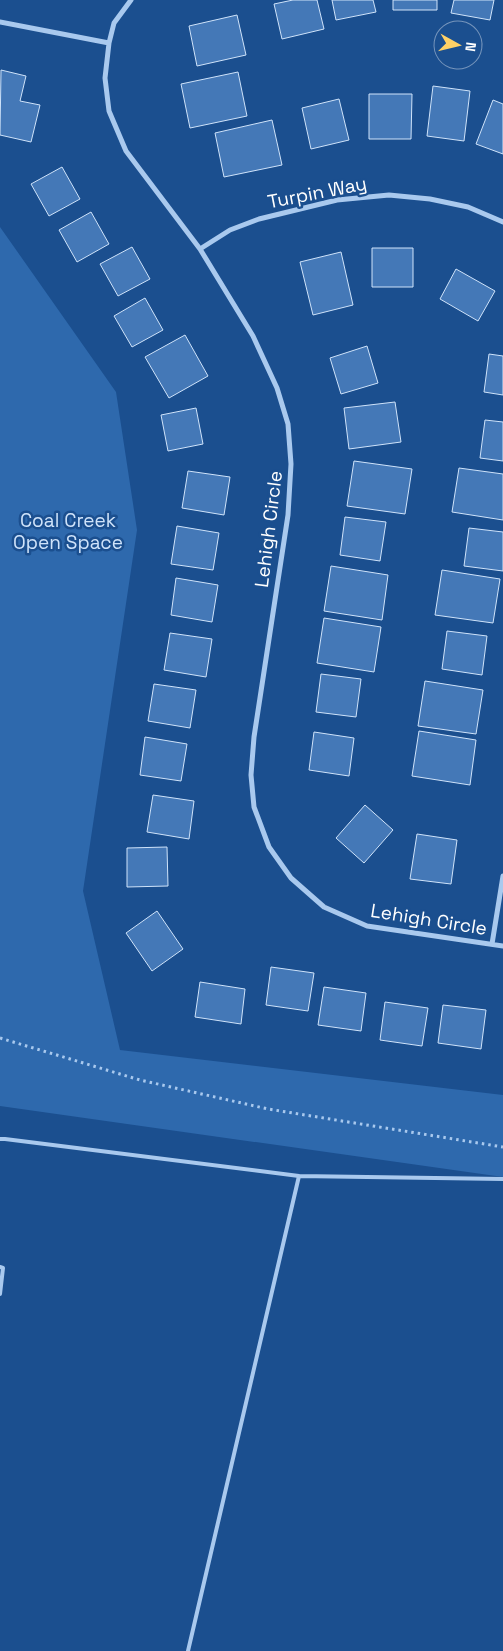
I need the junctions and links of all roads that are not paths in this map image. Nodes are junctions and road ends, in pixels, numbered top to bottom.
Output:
1 (131, 0) edge
2 (0, 22) edge
3 (109, 43) junction
4 (503, 222) edge
5 (200, 249) junction
6 (503, 876) edge
7 (492, 944) junction
8 (503, 946) edge
9 (0, 1140) edge
10 (299, 1176) junction
11 (503, 1179) edge
12 (0, 1268) edge
13 (0, 1294) edge
14 (188, 1651) edge

1 - 3 street, Lehigh Circle
2 - 3 street
3 - 5 street, Lehigh Circle
4 - 5 street, Turpin Way
5 - 7 street, Lehigh Circle
6 - 7 street
7 - 8 street, Lehigh Circle
9 - 10 lane
10 - 11 lane
10 - 14 lane
12 - 13 lane

